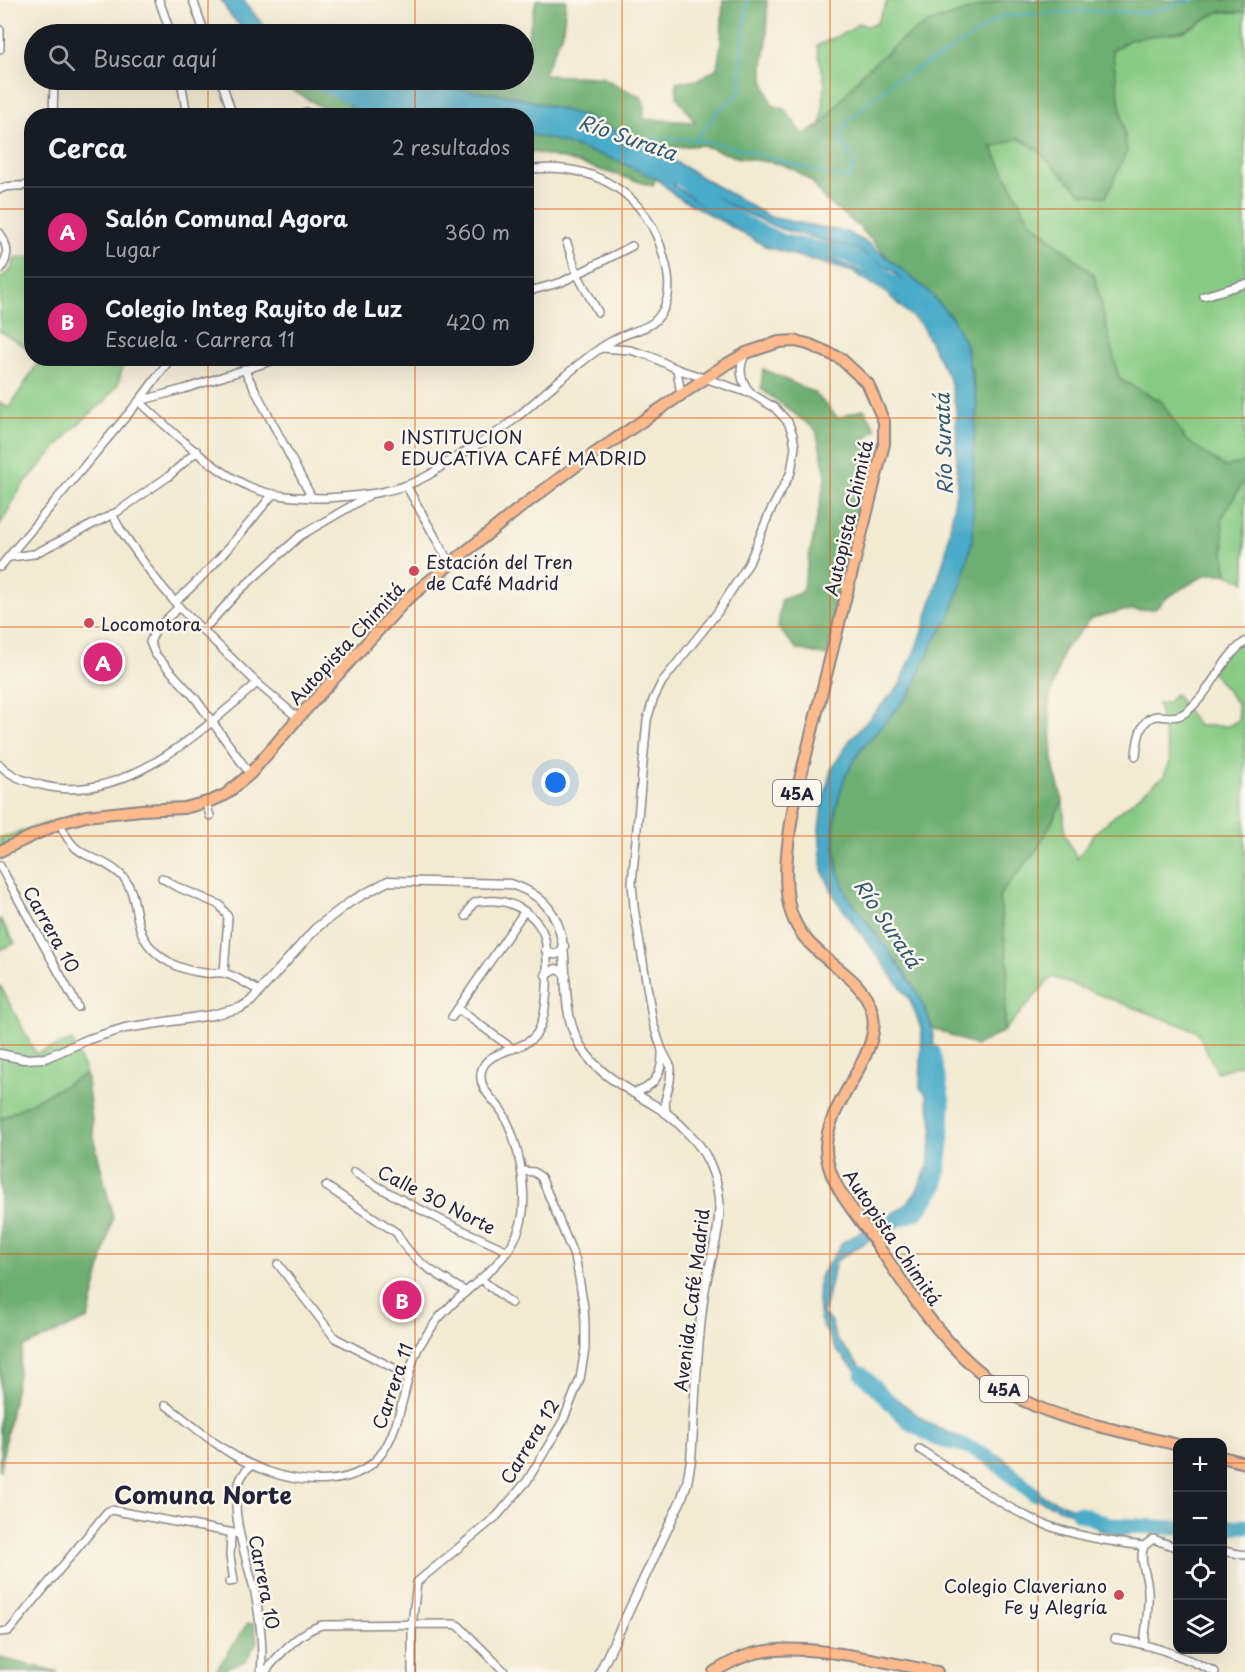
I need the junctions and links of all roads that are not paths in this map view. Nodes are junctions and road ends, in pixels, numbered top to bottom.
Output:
1 (159, 0) edge
2 (193, 0) edge
3 (167, 24) edge
4 (201, 24) edge
5 (0, 30) edge
6 (0, 49) edge
7 (54, 90) edge
8 (182, 90) edge
9 (224, 90) edge
10 (53, 108) edge
11 (185, 108) edge
12 (230, 108) edge
13 (534, 169) edge
14 (24, 188) edge
15 (0, 189) edge
16 (0, 233) edge
17 (567, 243) dead end
18 (632, 246) dead end
19 (0, 270) edge
20 (577, 274) junction
21 (1245, 284) edge
22 (534, 290) edge
23 (1204, 296) dead end
24 (598, 312) dead end
25 (601, 348) junction
26 (746, 353) junction
27 (165, 366) edge
28 (254, 366) edge
29 (244, 369) junction
30 (677, 369) junction
31 (707, 378) junction
32 (681, 394) junction
33 (752, 394) junction
34 (139, 401) junction
35 (197, 451) junction
36 (406, 485) junction
37 (273, 494) junction
38 (371, 495) junction
39 (312, 498) junction
40 (112, 514) junction
41 (10, 557) junction
42 (450, 564) junction
43 (0, 567) edge
44 (177, 604) junction
45 (203, 630) junction
46 (1245, 642) edge
47 (257, 683) junction
48 (298, 718) junction
49 (212, 723) junction
50 (1136, 756) dead end
51 (0, 765) edge
52 (250, 774) junction
53 (206, 802) junction
54 (210, 816) dead end
55 (60, 823) junction
56 (0, 851) edge
57 (0, 866) edge
58 (162, 878) dead end
59 (524, 912) junction
60 (466, 916) dead end
61 (564, 946) junction
62 (546, 950) junction
63 (224, 973) junction
64 (546, 975) junction
65 (566, 976) junction
66 (260, 991) junction
67 (78, 1007) dead end
68 (458, 1009) junction
69 (453, 1017) dead end
70 (513, 1049) junction
71 (662, 1050) junction
72 (0, 1054) edge
73 (633, 1093) junction
74 (666, 1113) junction
75 (522, 1171) junction
76 (354, 1172) dead end
77 (326, 1186) dead end
78 (508, 1251) junction
79 (278, 1264) dead end
80 (482, 1280) junction
81 (466, 1292) junction
82 (511, 1304) dead end
83 (409, 1376) junction
84 (166, 1405) dead end
85 (1173, 1444) edge
86 (919, 1449) dead end
87 (1227, 1458) edge
88 (1245, 1463) edge
89 (252, 1465) junction
90 (235, 1534) junction
91 (1144, 1546) junction
92 (1173, 1546) edge
93 (1227, 1552) edge
94 (1245, 1555) edge
95 (229, 1582) dead end
96 (412, 1625) junction
97 (0, 1632) edge
98 (1115, 1639) dead end
99 (1144, 1643) junction
100 (261, 1672) edge
101 (265, 1672) edge
102 (412, 1672) edge
103 (505, 1672) edge
104 (600, 1672) edge
105 (714, 1672) edge
106 (937, 1672) edge
107 (1215, 1672) edge

1 - 3 street
2 - 4 street
5 - 6 street
7 - 10 street
8 - 11 street
9 - 12 street
13 - 25 street
14 - 15 street
16 - 19 street
17 - 20 street
18 - 20 street
20 - 22 street
20 - 24 street
21 - 23 street
25 - 30 street
25 - 36 street
26 - 31 main road, Autopista Chimitá / 45A
26 - 33 street
26 - 85 main road, Autopista Chimitá / 45A
27 - 34 street
28 - 29 street
29 - 34 street
29 - 39 street
30 - 31 street
30 - 32 street
31 - 32 main road, Autopista Chimitá / 45A
31 - 33 street
32 - 42 main road, Autopista Chimitá / 45A
33 - 71 street
34 - 35 street
34 - 41 street
35 - 37 street
35 - 40 street
36 - 38 street
36 - 42 street
37 - 39 street
37 - 44 street
38 - 39 street
38 - 45 street
40 - 41 street
40 - 44 street
41 - 43 street
42 - 48 main road, Autopista Chimitá / 45A
44 - 45 street
44 - 49 street
45 - 47 street
46 - 50 street
47 - 48 street
47 - 49 street
48 - 52 main road, Autopista Chimitá / 45A
49 - 51 street
49 - 52 street
52 - 53 main road, Autopista Chimitá / 45A
53 - 54 street
53 - 55 main road, Autopista Chimitá / 45A
55 - 56 main road, Autopista Chimitá / 45A
55 - 63 street
57 - 67 street, Carrera 10
58 - 63 street
59 - 60 street, Carrera 11
59 - 62 street, Carrera 11
59 - 68 street
61 - 62 street
61 - 65 street, Avenida Café Madrid
61 - 66 street, Avenida Café Madrid
62 - 64 street, Carrera 11
63 - 66 street
64 - 65 street
64 - 70 street, Carrera 11
65 - 73 street, Avenida Café Madrid
66 - 72 street, Avenida Café Madrid
68 - 69 street
68 - 70 street
70 - 75 street, Carrera 11
71 - 73 street
71 - 74 street
73 - 74 street, Avenida Café Madrid
74 - 104 street, Avenida Café Madrid
75 - 78 street, Carrera 11
75 - 96 street, Carrera 12
76 - 78 street, Calle 30 Norte
77 - 81 street
78 - 80 street, Carrera 11
79 - 83 street
80 - 81 street, Carrera 11
80 - 82 street
81 - 83 street, Carrera 11
83 - 89 street, Carrera 11
84 - 89 street
86 - 91 street
87 - 88 main road
89 - 90 street, Carrera 10
90 - 95 street
90 - 97 street
90 - 100 street, Carrera 10
91 - 92 street
91 - 99 street
93 - 94 street
96 - 101 street
96 - 102 street, Carrera 12
96 - 103 street
98 - 99 street
99 - 107 street
105 - 106 main road

